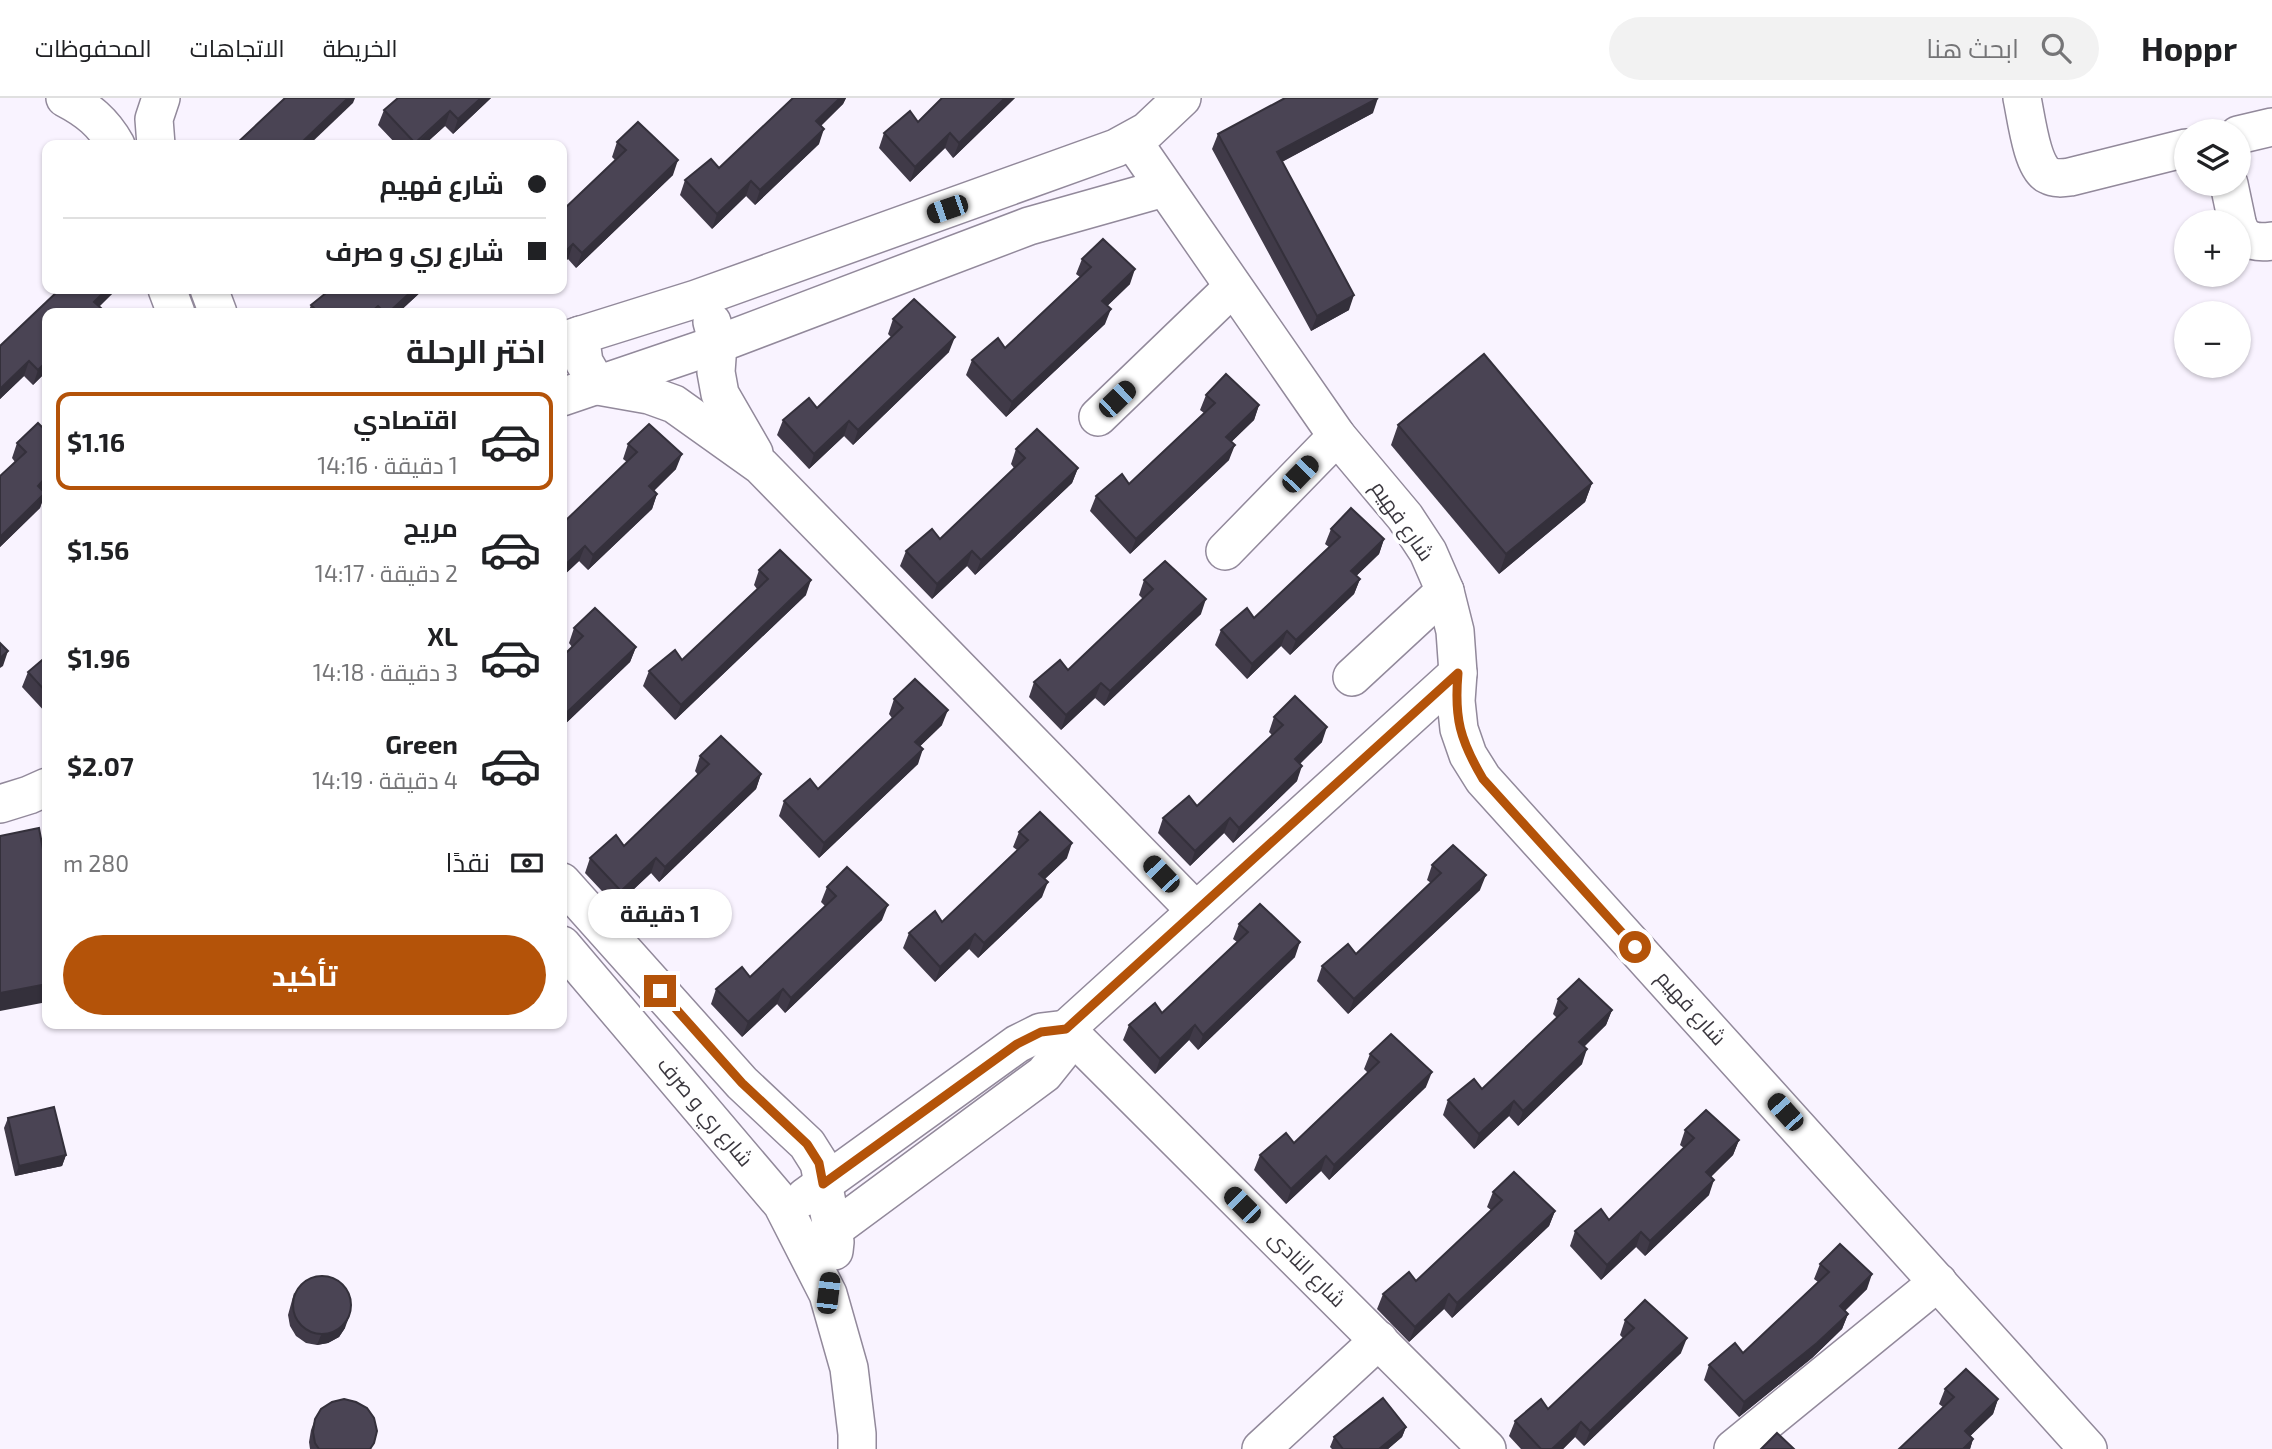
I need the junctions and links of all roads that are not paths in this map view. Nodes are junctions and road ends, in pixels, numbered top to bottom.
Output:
1 (65, 98) edge
2 (161, 98) edge
3 (1182, 98) edge
4 (2022, 98) edge
5 (2272, 127) edge
6 (2251, 132) edge
7 (113, 140) edge
8 (156, 140) edge
9 (1132, 140) junction
10 (2174, 151) edge
11 (1164, 188) junction
12 (2251, 240) edge
13 (2272, 241) edge
14 (1233, 287) junction
15 (696, 299) junction
16 (571, 338) edge
17 (718, 344) junction
18 (598, 386) junction
19 (567, 395) edge
20 (1098, 417) dead end
21 (1337, 436) junction
22 (761, 466) junction
23 (1225, 551) dead end
24 (1445, 591) junction
25 (1458, 673) junction
26 (1352, 677) dead end
27 (42, 789) edge
28 (0, 804) edge
29 (567, 887) edge
30 (1196, 911) junction
31 (567, 950) edge
32 (1066, 1029) junction
33 (823, 1184) junction
34 (786, 1211) junction
35 (819, 1240) junction
36 (1938, 1282) junction
37 (1379, 1340) junction
38 (857, 1449) edge
39 (1261, 1449) edge
40 (1488, 1449) edge
41 (1733, 1449) edge
42 (2088, 1449) edge

1 - 7 street
2 - 8 street
3 - 9 street
4 - 10 street
5 - 6 street
9 - 11 street, شارع فهيم
9 - 15 street
11 - 14 street, شارع فهيم
11 - 17 street
12 - 13 street
14 - 20 street
14 - 21 street, شارع فهيم
15 - 16 street
15 - 17 street
16 - 18 street
17 - 18 street
17 - 22 street
18 - 19 street
18 - 22 street
21 - 23 street
21 - 24 street, شارع فهيم
22 - 30 street
24 - 25 street, شارع فهيم
24 - 26 street
25 - 30 street
25 - 36 street, شارع فهيم
27 - 28 street
29 - 33 street, شارع ري و صرف
30 - 32 street
31 - 34 street, شارع ري و صرف
32 - 33 street
32 - 35 street
32 - 37 street, شارع النادى
33 - 34 street
33 - 35 street, شارع ري و صرف
34 - 35 street, شارع ري و صرف
35 - 38 street, شارع ري و صرف
36 - 41 street
36 - 42 street, شارع فهيم
37 - 39 street
37 - 40 street, شارع النادى

